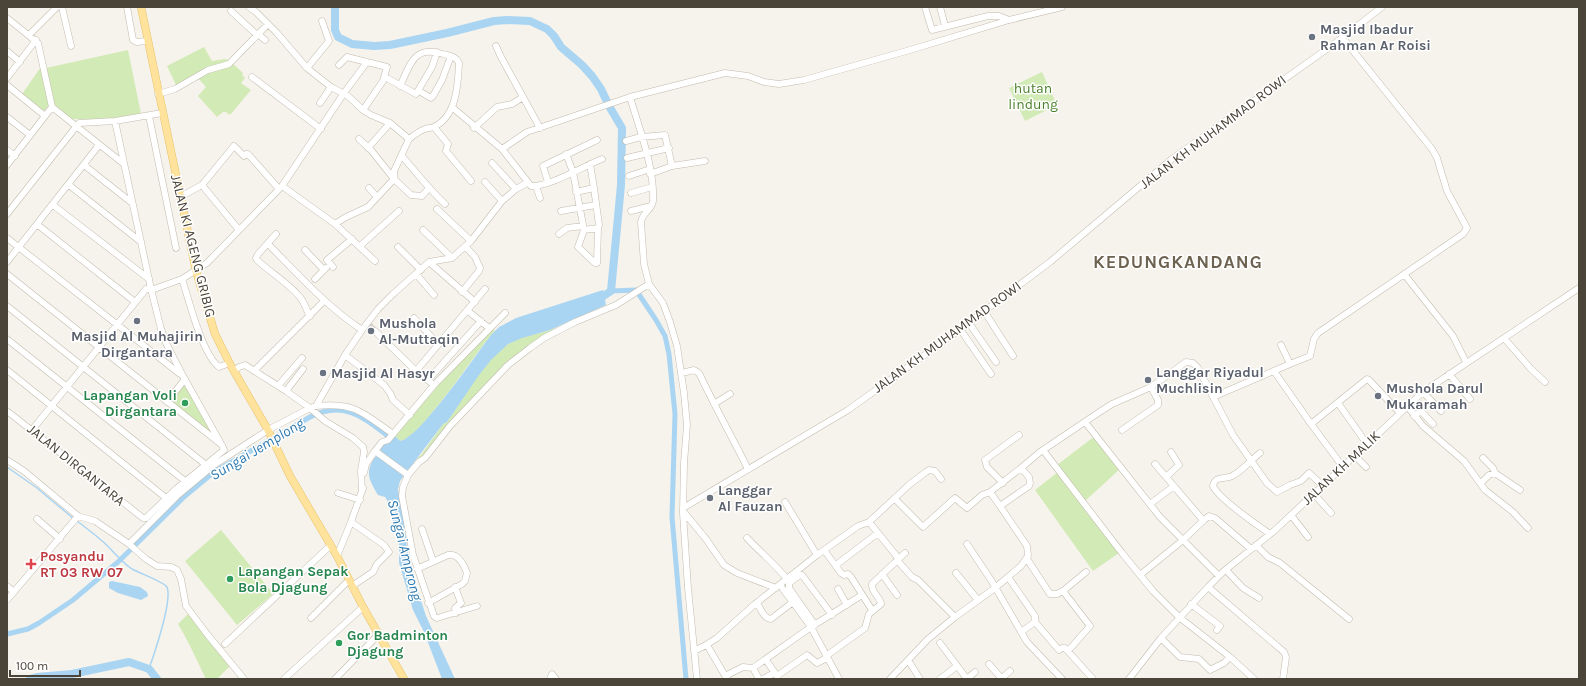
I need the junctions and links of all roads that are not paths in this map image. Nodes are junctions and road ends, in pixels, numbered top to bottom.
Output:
1 (57, 7) edge
2 (62, 7) edge
3 (127, 7) edge
4 (141, 7) edge
5 (249, 7) edge
6 (261, 7) edge
7 (925, 7) edge
8 (940, 7) edge
9 (1062, 7) edge
10 (1382, 7) edge
11 (231, 10) dead end
12 (256, 12) junction
13 (7, 18) edge
14 (322, 20) dead end
15 (1009, 20) junction
16 (268, 24) junction
17 (945, 26) junction
18 (257, 34) junction
19 (29, 35) junction
20 (1342, 37) junction
21 (36, 40) junction
22 (148, 40) junction
23 (265, 40) dead end
24 (71, 46) dead end
25 (496, 46) dead end
26 (7, 51) edge
27 (437, 52) junction
28 (451, 56) junction
29 (20, 62) junction
30 (367, 62) junction
31 (338, 65) dead end
32 (307, 68) junction
33 (252, 77) dead end
34 (385, 77) junction
35 (7, 78) edge
36 (7, 84) edge
37 (400, 86) junction
38 (331, 87) junction
39 (419, 91) junction
40 (344, 93) junction
41 (158, 94) junction
42 (523, 97) junction
43 (630, 97) junction
44 (320, 103) dead end
45 (52, 107) junction
46 (452, 108) junction
47 (363, 110) junction
48 (162, 113) junction
49 (45, 116) junction
50 (149, 116) junction
51 (7, 117) edge
52 (115, 121) junction
53 (390, 123) junction
54 (76, 126) junction
55 (434, 127) junction
56 (321, 128) junction
57 (474, 128) junction
58 (540, 128) junction
59 (30, 135) junction
60 (641, 137) junction
61 (359, 139) dead end
62 (409, 139) junction
63 (597, 140) dead end
64 (626, 141) dead end
65 (100, 145) junction
66 (368, 148) junction
67 (669, 148) junction
68 (502, 149) junction
69 (7, 150) edge
70 (647, 152) junction
71 (566, 154) junction
72 (14, 156) junction
73 (402, 156) junction
74 (627, 158) dead end
75 (602, 159) dead end
76 (705, 161) dead end
77 (124, 164) junction
78 (492, 164) dead end
79 (590, 164) junction
80 (7, 165) edge
81 (84, 165) junction
82 (672, 166) junction
83 (573, 172) junction
84 (650, 172) junction
85 (629, 176) dead end
86 (394, 179) junction
87 (471, 181) dead end
88 (485, 182) dead end
89 (548, 182) junction
90 (527, 184) junction
91 (69, 185) junction
92 (202, 185) junction
93 (536, 186) junction
94 (281, 187) junction
95 (652, 187) junction
96 (369, 188) dead end
97 (429, 188) junction
98 (594, 188) junction
99 (516, 189) junction
100 (576, 192) junction
101 (631, 193) dead end
102 (180, 197) junction
103 (377, 197) junction
104 (540, 198) dead end
105 (502, 201) junction
106 (132, 203) junction
107 (445, 204) dead end
108 (53, 205) junction
109 (596, 205) junction
110 (651, 206) junction
111 (580, 207) junction
112 (437, 209) dead end
113 (399, 211) dead end
114 (561, 211) dead end
115 (631, 211) dead end
116 (7, 214) edge
117 (335, 224) junction
118 (38, 225) junction
119 (584, 228) junction
120 (598, 228) junction
121 (239, 230) junction
122 (423, 230) dead end
123 (276, 234) dead end
124 (559, 234) dead end
125 (7, 238) edge
126 (352, 239) junction
127 (471, 241) junction
128 (141, 242) junction
129 (268, 244) junction
130 (360, 246) junction
131 (465, 246) junction
132 (19, 247) junction
133 (398, 247) dead end
134 (176, 248) dead end
135 (305, 250) dead end
136 (452, 258) junction
137 (375, 261) dead end
138 (7, 262) edge
139 (429, 262) junction
140 (324, 270) junction
141 (196, 271) junction
142 (418, 272) junction
143 (7, 274) edge
144 (1404, 274) junction
145 (315, 278) dead end
146 (149, 279) junction
147 (182, 279) junction
148 (649, 284) junction
149 (1579, 288) edge
150 (151, 289) junction
151 (485, 289) dead end
152 (462, 292) junction
153 (434, 295) dead end
154 (324, 301) junction
155 (135, 302) junction
156 (475, 302) junction
157 (7, 306) edge
158 (468, 311) junction
159 (984, 311) junction
160 (504, 312) dead end
161 (310, 316) junction
162 (414, 318) dead end
163 (481, 321) junction
164 (969, 322) junction
165 (117, 325) junction
166 (489, 328) junction
167 (960, 329) junction
168 (362, 330) junction
169 (375, 331) tunnel mouth
170 (1504, 338) junction
171 (7, 339) edge
172 (438, 344) junction
173 (1281, 345) dead end
174 (99, 348) junction
175 (345, 355) junction
176 (1013, 356) dead end
177 (302, 358) dead end
178 (996, 362) dead end
179 (1466, 362) dead end
180 (230, 363) junction
181 (1290, 364) junction
182 (83, 367) junction
183 (303, 369) dead end
184 (7, 370) edge
185 (416, 370) junction
186 (234, 371) junction
187 (254, 371) junction
188 (1274, 371) junction
189 (682, 373) junction
190 (991, 374) dead end
191 (1449, 374) junction
192 (184, 378) junction
193 (428, 380) junction
194 (1545, 382) dead end
195 (434, 385) junction
196 (68, 386) junction
197 (278, 386) junction
198 (1151, 388) junction
199 (286, 391) junction
200 (1423, 392) junction
201 (730, 394) dead end
202 (1213, 397) junction
203 (1470, 399) dead end
204 (167, 402) junction
205 (1338, 403) junction
206 (714, 404) junction
207 (52, 406) junction
208 (1407, 406) junction
209 (312, 408) junction
210 (7, 411) edge
211 (1441, 411) dead end
212 (1400, 413) junction
213 (410, 415) junction
214 (1414, 416) junction
215 (1085, 422) junction
216 (1310, 424) junction
217 (1433, 424) dead end
218 (32, 430) junction
219 (1122, 430) dead end
220 (268, 431) junction
221 (1019, 435) dead end
222 (391, 436) junction
223 (1367, 444) junction
224 (222, 445) junction
225 (1043, 450) junction
226 (377, 452) junction
227 (1171, 452) dead end
228 (1260, 453) dead end
229 (1355, 456) junction
230 (1483, 458) dead end
231 (7, 460) edge
232 (1250, 460) junction
233 (1155, 464) dead end
234 (206, 465) junction
235 (1343, 467) junction
236 (1366, 467) dead end
237 (1021, 468) junction
238 (748, 469) junction
239 (1495, 473) junction
240 (407, 474) junction
241 (1166, 477) junction
242 (941, 479) dead end
243 (185, 481) junction
244 (1003, 483) junction
245 (1481, 483) junction
246 (1322, 485) junction
247 (1174, 486) junction
248 (1520, 490) dead end
249 (362, 491) junction
250 (990, 492) junction
251 (338, 493) dead end
252 (1314, 494) junction
253 (166, 498) junction
254 (895, 499) junction
255 (360, 500) junction
256 (785, 502) dead end
257 (1150, 504) junction
258 (1000, 506) junction
259 (683, 509) junction
260 (1332, 513) dead end
261 (1292, 515) junction
262 (77, 517) junction
263 (37, 519) dead end
264 (1204, 520) junction
265 (351, 522) junction
266 (869, 522) junction
267 (1528, 528) dead end
268 (422, 529) dead end
269 (878, 533) junction
270 (1270, 534) junction
271 (1308, 537) dead end
272 (747, 538) dead end
273 (60, 539) junction
274 (1183, 540) junction
275 (967, 544) dead end
276 (331, 545) junction
277 (132, 546) junction
278 (1253, 547) junction
279 (824, 550) junction
280 (904, 553) dead end
281 (817, 554) junction
282 (337, 556) junction
283 (1027, 559) junction
284 (898, 560) junction
285 (433, 561) junction
286 (836, 565) junction
287 (417, 569) junction
288 (1226, 570) junction
289 (1086, 572) dead end
290 (956, 573) dead end
291 (882, 574) junction
292 (1140, 575) junction
293 (1219, 576) junction
294 (1008, 577) junction
295 (787, 579) junction
296 (350, 583) junction
297 (7, 586) edge
298 (1208, 586) junction
299 (455, 587) junction
300 (778, 587) junction
301 (838, 588) dead end
302 (995, 588) junction
303 (14, 592) junction
304 (1063, 592) junction
305 (862, 595) junction
306 (897, 595) dead end
307 (1259, 598) dead end
308 (7, 600) edge
309 (978, 600) junction
310 (757, 602) junction
311 (793, 602) junction
312 (428, 603) junction
313 (1192, 604) junction
314 (847, 605) junction
315 (477, 606) dead end
316 (362, 607) junction
317 (872, 610) dead end
318 (456, 613) junction
319 (832, 615) junction
320 (955, 617) junction
321 (1179, 617) junction
322 (311, 618) dead end
323 (1349, 619) dead end
324 (1035, 622) junction
325 (813, 626) junction
326 (1217, 630) dead end
327 (1021, 632) junction
328 (378, 635) junction
329 (1161, 638) junction
330 (940, 643) dead end
331 (225, 644) dead end
332 (707, 645) junction
333 (694, 651) junction
334 (1068, 651) junction
335 (827, 657) junction
336 (1230, 657) junction
337 (766, 660) junction
338 (908, 660) junction
339 (989, 664) dead end
340 (957, 666) junction
341 (753, 668) junction
342 (1010, 671) dead end
343 (975, 672) dead end
344 (776, 676) edge
345 (726, 677) edge
346 (243, 679) edge
347 (284, 679) edge
348 (335, 679) edge
349 (404, 679) edge
350 (550, 679) edge
351 (556, 679) edge
352 (697, 679) edge
353 (759, 679) edge
354 (763, 679) edge
355 (839, 679) edge
356 (890, 679) edge
357 (920, 679) edge
358 (940, 679) edge
359 (967, 679) edge
360 (1001, 679) edge
361 (1062, 679) edge
362 (1093, 679) edge
363 (1129, 679) edge
364 (1254, 679) edge
365 (1283, 679) edge

1 - 19 street
2 - 24 street
3 - 22 street
4 - 22 main road, JALAN KI AGENG GRIBIG
5 - 12 street
6 - 12 street
7 - 17 street
8 - 17 street
9 - 15 street
10 - 20 street, JALAN KH MUHAMMAD ROWI
11 - 18 street
12 - 16 street
13 - 19 street
14 - 32 street
15 - 17 street
15 - 43 street
16 - 18 street
16 - 32 street
18 - 23 street
18 - 41 street
19 - 21 street
20 - 144 street
20 - 159 street, JALAN KH MUHAMMAD ROWI
21 - 29 street
21 - 45 street
22 - 41 main road, JALAN KI AGENG GRIBIG
25 - 42 street
26 - 29 street
27 - 28 street
27 - 37 street
27 - 39 street
28 - 39 street
28 - 46 street
29 - 35 street
30 - 31 street
30 - 34 street
30 - 40 street
32 - 38 street
33 - 56 street
34 - 37 street
34 - 47 street
36 - 49 street
37 - 39 street
38 - 40 street
38 - 44 street
40 - 47 street
40 - 56 street
41 - 48 main road, JALAN KI AGENG GRIBIG
42 - 57 street
42 - 58 street
43 - 58 street
43 - 60 street
45 - 49 street
45 - 54 street
46 - 55 street
46 - 57 street
47 - 53 street
48 - 50 street
48 - 102 main road, JALAN KI AGENG GRIBIG
49 - 59 street
50 - 52 street
50 - 134 street
51 - 59 street
52 - 54 street
52 - 77 street
53 - 62 street
53 - 66 street
54 - 65 street
54 - 116 street
55 - 62 street
55 - 87 street
56 - 94 street
57 - 68 street
58 - 68 street
59 - 72 street
60 - 64 street
60 - 67 street
60 - 70 street
61 - 66 street
62 - 73 street
63 - 71 street
65 - 77 street
65 - 81 street
66 - 86 street
67 - 70 street
67 - 82 street
68 - 90 street
69 - 72 street
70 - 74 street
70 - 84 street
71 - 83 street
71 - 89 street
72 - 80 street
73 - 86 street
73 - 97 street
75 - 79 street
76 - 82 street
77 - 106 street
78 - 99 street
79 - 83 street
79 - 98 street
81 - 91 street
81 - 106 street
82 - 84 street
83 - 89 street
83 - 100 street
84 - 85 street
84 - 95 street
86 - 97 street
86 - 103 street
88 - 105 street
89 - 93 street
90 - 93 street
90 - 99 street
91 - 108 street
91 - 128 street
92 - 94 street
92 - 102 street
92 - 121 street
93 - 104 street
94 - 117 street
94 - 121 street
95 - 101 street
95 - 110 street
96 - 103 street
97 - 107 street
98 - 100 street
98 - 109 street
99 - 105 street
100 - 111 street
102 - 141 main road, JALAN KI AGENG GRIBIG
103 - 117 street
105 - 127 street
106 - 128 street
108 - 118 street
108 - 146 street
109 - 111 street
109 - 120 street
110 - 115 street
110 - 148 street
111 - 114 street
111 - 119 street
112 - 127 street
113 - 130 street
117 - 126 street
118 - 132 street
118 - 155 street
119 - 120 street
119 - 120 street
119 - 124 street
121 - 141 street
122 - 136 street
123 - 129 street
125 - 132 street
126 - 130 street
126 - 140 street
127 - 131 street
128 - 146 street
129 - 154 street
129 - 161 street
130 - 137 street
131 - 136 street
131 - 152 street
132 - 138 street
132 - 165 street
133 - 142 street
135 - 140 street
136 - 139 street
139 - 142 street
139 - 152 street
140 - 145 street
141 - 147 street
141 - 180 main road, JALAN KI AGENG GRIBIG
142 - 153 street
142 - 168 street
143 - 174 street
144 - 179 street
144 - 181 street
146 - 150 street
147 - 150 street
147 - 180 street
148 - 189 street
148 - 240 street
149 - 170 street, JALAN KH MALIK
150 - 155 street
150 - 192 street
151 - 156 street
152 - 156 street
154 - 161 street
154 - 168 street
155 - 165 street
156 - 158 street
157 - 182 street
158 - 163 street
158 - 172 street
159 - 164 street, JALAN KH MUHAMMAD ROWI
159 - 176 street
160 - 166 street
161 - 187 street
162 - 172 street
163 - 166 street
163 - 193 street
164 - 167 street, JALAN KH MUHAMMAD ROWI
164 - 178 street
165 - 174 street
165 - 192 street
166 - 195 street
167 - 190 street
167 - 238 street, JALAN KH MUHAMMAD ROWI
168 - 175 street
169 - 185 street
170 - 191 street, JALAN KH MALIK
170 - 194 street
171 - 196 street
172 - 185 street
173 - 181 street
174 - 182 street
174 - 204 street
175 - 209 street
175 - 213 street
177 - 197 street
180 - 186 main road, JALAN KI AGENG GRIBIG
181 - 188 street
182 - 196 street
182 - 234 street
183 - 199 street
184 - 207 street
185 - 193 street
186 - 187 street
186 - 220 main road, JALAN KI AGENG GRIBIG
187 - 197 street
188 - 202 street
188 - 216 street
189 - 206 street
189 - 259 street
191 - 200 street, JALAN KH MALIK
191 - 203 street
192 - 204 street
192 - 224 street
193 - 195 street
195 - 213 street
196 - 207 street
196 - 243 street
197 - 199 street
198 - 202 street
198 - 215 street
198 - 219 street
199 - 209 street
200 - 208 street, JALAN KH MALIK
200 - 211 street
201 - 206 street
202 - 232 street
204 - 224 street
205 - 212 street
205 - 216 street
205 - 223 street
206 - 238 street
207 - 218 street
207 - 253 street
208 - 212 street, JALAN KH MALIK
208 - 214 street
209 - 220 street
209 - 222 street
209 - 249 street
210 - 218 street, JALAN DIRGANTARA
212 - 223 street, JALAN KH MALIK
213 - 222 street
214 - 217 street
214 - 245 street
215 - 225 street
215 - 257 street
216 - 235 street
218 - 253 street, JALAN DIRGANTARA
220 - 276 main road, JALAN KI AGENG GRIBIG
220 - 277 street
221 - 244 street
222 - 226 street
223 - 229 street, JALAN KH MALIK
224 - 234 street
225 - 237 street
225 - 292 street
226 - 240 street
226 - 249 street
227 - 241 street
228 - 232 street
229 - 235 street, JALAN KH MALIK
229 - 236 street
230 - 239 street
231 - 262 street
232 - 246 street
232 - 270 street
233 - 241 street
234 - 243 street
235 - 246 street, JALAN KH MALIK
237 - 244 street
237 - 258 street
238 - 259 street, JALAN KH MUHAMMAD ROWI
239 - 245 street
239 - 248 street
240 - 287 street
241 - 247 street
242 - 254 street
243 - 253 street
244 - 250 street
245 - 267 street
246 - 252 street, JALAN KH MALIK
247 - 257 street
247 - 264 street
249 - 255 street
250 - 254 street
250 - 258 street
251 - 255 street
252 - 260 street
252 - 261 street, JALAN KH MALIK
254 - 266 street
255 - 265 street
256 - 281 street
257 - 274 street
258 - 283 street
259 - 300 street
259 - 333 street
261 - 270 street, JALAN KH MALIK
261 - 271 street
262 - 273 street
262 - 277 street
263 - 273 street
264 - 274 street
264 - 278 street
265 - 282 street
265 - 296 street
266 - 269 street
266 - 279 street
268 - 285 street
269 - 284 street
269 - 286 street
270 - 278 street, JALAN KH MALIK
272 - 295 street
273 - 303 street
274 - 292 street
274 - 293 street
275 - 302 street
276 - 282 main road, JALAN KI AGENG GRIBIG
276 - 331 street
277 - 346 street
278 - 288 street, JALAN KH MALIK
278 - 323 street
279 - 281 street
279 - 286 street
280 - 284 street
281 - 295 street
282 - 296 main road, JALAN KI AGENG GRIBIG
283 - 294 street
283 - 304 street
284 - 291 street
284 - 320 street
285 - 287 street
285 - 299 street
286 - 305 street
287 - 312 street
288 - 293 street, JALAN KH MALIK
288 - 307 street
289 - 304 street
290 - 309 street
291 - 306 street
291 - 335 street
292 - 321 street
293 - 298 street, JALAN KH MALIK
294 - 302 street
294 - 324 street
295 - 300 street
296 - 316 main road, JALAN KI AGENG GRIBIG
296 - 322 street
297 - 303 street
298 - 313 street, JALAN KH MALIK
298 - 365 street
299 - 312 street
299 - 318 street
300 - 310 street
300 - 311 street
301 - 314 street
302 - 309 street
302 - 327 street
303 - 308 street
304 - 334 street
305 - 314 street
305 - 317 street
309 - 320 street
310 - 311 street
310 - 332 street
311 - 325 street
312 - 318 street
313 - 321 street, JALAN KH MALIK
313 - 326 street
314 - 319 street
315 - 318 street
316 - 328 main road, JALAN KI AGENG GRIBIG
316 - 347 street
319 - 325 street
319 - 325 street
320 - 338 street
321 - 329 street, JALAN KH MALIK
321 - 336 street
324 - 327 street
324 - 334 street
325 - 335 street
325 - 337 street
327 - 361 street
328 - 348 street
328 - 349 main road, JALAN KI AGENG GRIBIG
329 - 336 street
329 - 363 street, JALAN KH MALIK
330 - 340 street
332 - 333 street
332 - 345 street
333 - 352 street
334 - 362 street
335 - 344 street
335 - 355 street
336 - 364 street
337 - 341 street
337 - 344 street
338 - 356 street
338 - 357 street
339 - 360 street
340 - 358 street
340 - 359 street
341 - 345 street
341 - 353 street
342 - 360 street
343 - 359 street
344 - 354 street
350 - 351 street

